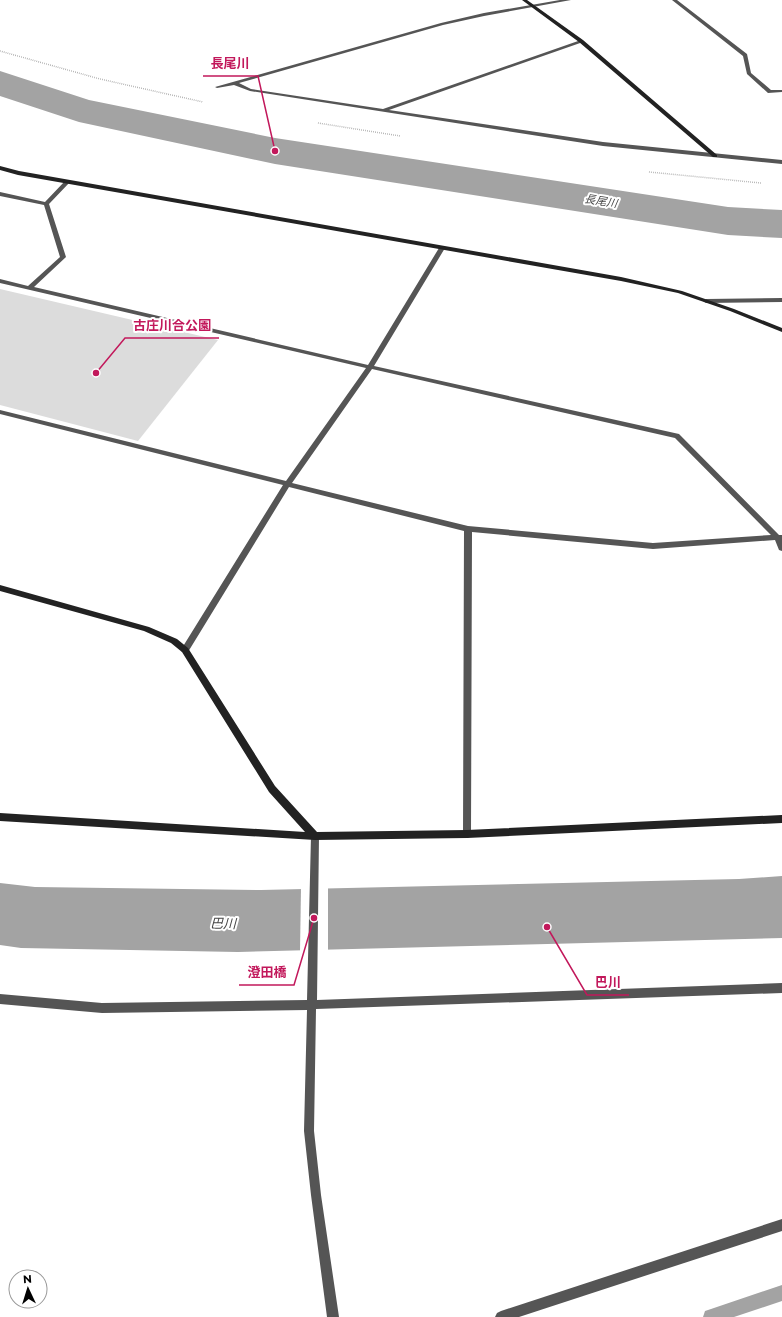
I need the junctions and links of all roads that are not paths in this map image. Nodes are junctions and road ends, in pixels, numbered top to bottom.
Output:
1 (524, 0) edge
2 (569, 0) edge
3 (674, 0) edge
4 (531, 5) junction
5 (581, 41) junction
6 (235, 83) junction
7 (217, 87) dead end
8 (782, 91) edge
9 (384, 111) junction
10 (715, 156) junction
11 (782, 162) edge
12 (0, 168) edge
13 (67, 182) junction
14 (0, 194) edge
15 (46, 204) junction
16 (442, 248) junction
17 (0, 281) edge
18 (29, 288) junction
19 (782, 300) edge
20 (706, 301) junction
21 (782, 330) edge
22 (370, 367) junction
23 (0, 412) edge
24 (287, 485) junction
25 (468, 529) junction
26 (779, 537) edge
27 (782, 548) edge
28 (0, 588) edge
29 (185, 650) junction
30 (0, 818) edge
31 (782, 819) edge
32 (467, 834) junction
33 (315, 836) junction
34 (782, 988) edge
35 (0, 999) edge
36 (311, 1005) junction
37 (782, 1225) edge
38 (333, 1317) edge
39 (500, 1317) edge

1 - 4 street
2 - 4 street
3 - 8 street
4 - 5 street
4 - 6 street
5 - 9 street
5 - 10 street
6 - 7 street
6 - 9 street
9 - 10 street
10 - 11 street
12 - 13 street
13 - 15 street
13 - 16 street
14 - 15 street
15 - 18 street
16 - 20 street
16 - 22 street
17 - 18 street
18 - 22 street
19 - 20 street
20 - 21 street
22 - 24 street
22 - 26 street
23 - 24 street
24 - 25 street
24 - 29 street
25 - 26 street
25 - 32 street
26 - 27 street
28 - 29 street
29 - 33 street
30 - 33 street
31 - 32 street
32 - 33 street
33 - 36 street
34 - 36 street
35 - 36 street
36 - 38 street
37 - 39 street

